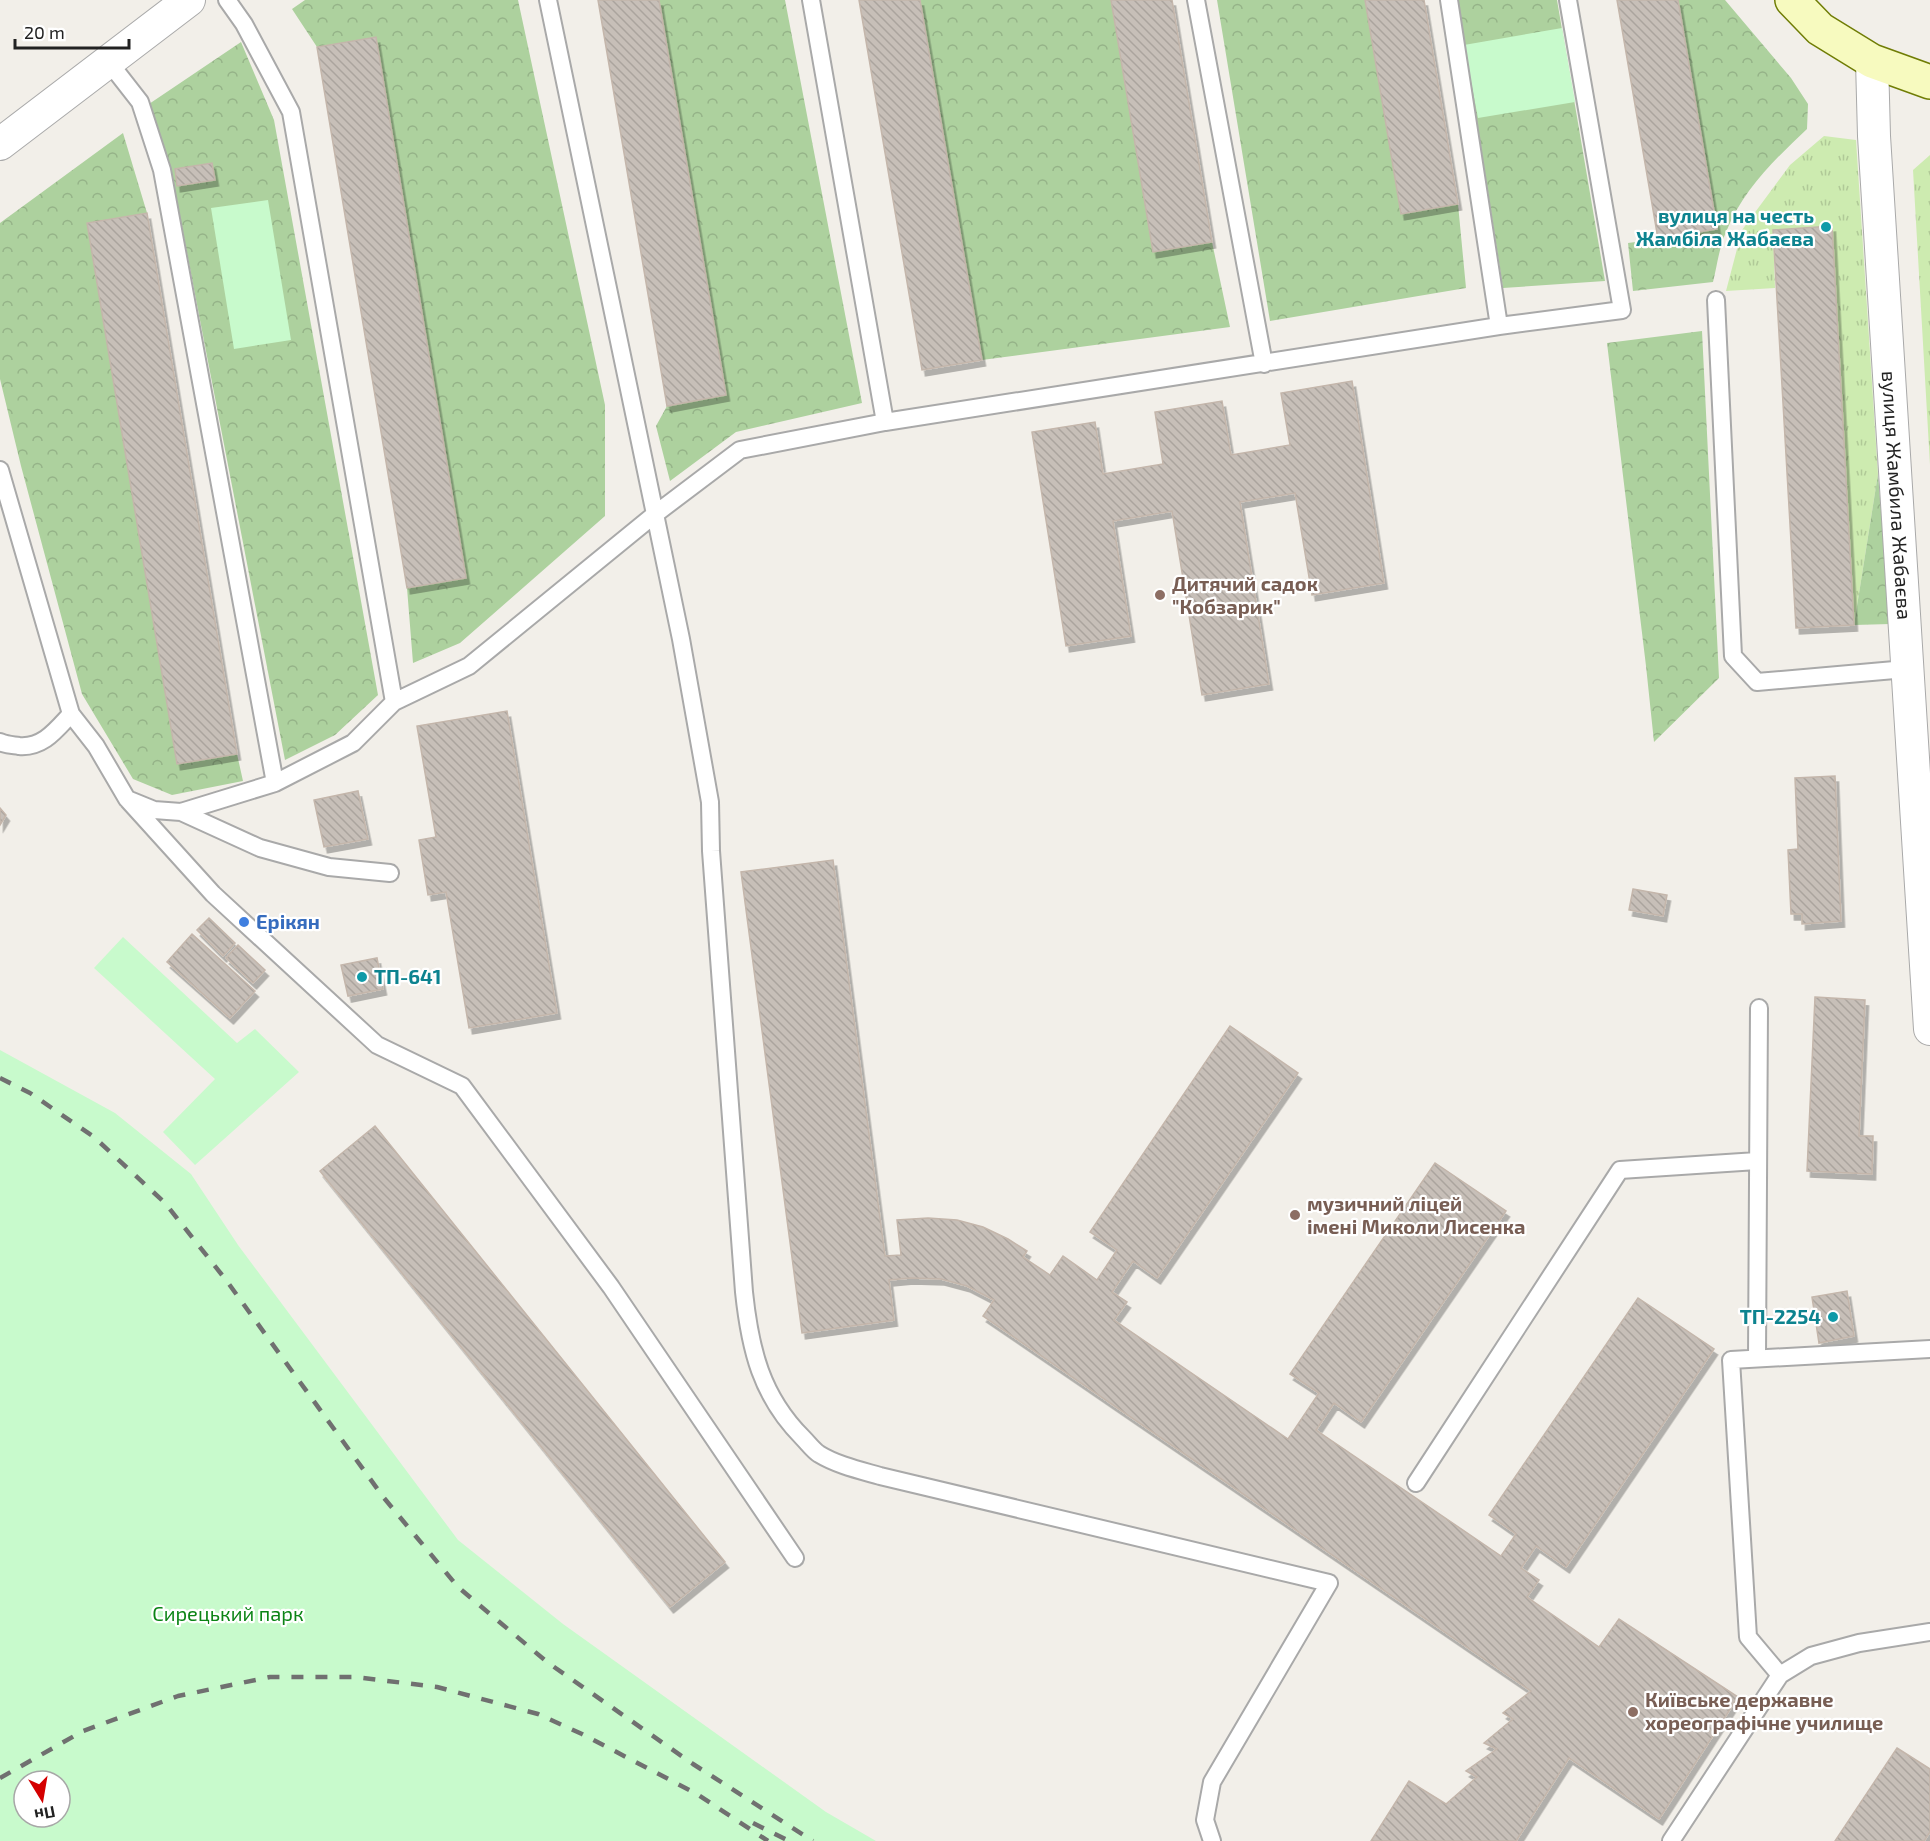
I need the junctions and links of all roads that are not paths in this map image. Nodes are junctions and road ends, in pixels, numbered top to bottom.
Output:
1 (189, 0) edge
2 (226, 0) edge
3 (548, 0) edge
4 (811, 0) edge
5 (1196, 0) edge
6 (1449, 0) edge
7 (1568, 0) edge
8 (1792, 0) edge
9 (108, 61) junction
10 (1872, 61) junction
11 (1930, 82) edge
12 (0, 144) edge
13 (1716, 300) dead end
14 (1499, 326) junction
15 (1264, 364) junction
16 (885, 422) junction
17 (0, 470) edge
18 (654, 515) junction
19 (1906, 669) junction
20 (394, 702) junction
21 (71, 714) junction
22 (0, 742) edge
23 (275, 783) junction
24 (127, 799) junction
25 (181, 812) junction
26 (390, 873) dead end
27 (1759, 1008) dead end
28 (1930, 1029) edge
29 (1757, 1161) junction
30 (1930, 1349) edge
31 (1757, 1359) junction
32 (1416, 1483) dead end
33 (795, 1558) dead end
34 (1930, 1632) edge
35 (1780, 1674) junction
36 (1212, 1841) edge
37 (1671, 1841) edge

1 - 9 street
2 - 20 lane
3 - 18 lane
4 - 16 lane
5 - 15 lane
6 - 14 lane
7 - 14 lane
8 - 10 street
9 - 12 street
9 - 23 lane
10 - 11 street
10 - 19 street, вулиця Жамбила Жабаєва
13 - 19 lane
14 - 15 lane
15 - 16 lane
16 - 18 lane
17 - 21 lane
18 - 20 lane
18 - 36 lane
19 - 28 street, вулиця Жамбила Жабаєва
20 - 23 lane
21 - 22 lane
21 - 24 lane
23 - 25 lane
24 - 25 lane
24 - 33 lane
25 - 26 lane
27 - 29 lane
29 - 31 lane
29 - 32 lane
30 - 31 lane
31 - 35 lane
34 - 35 lane
35 - 37 lane

